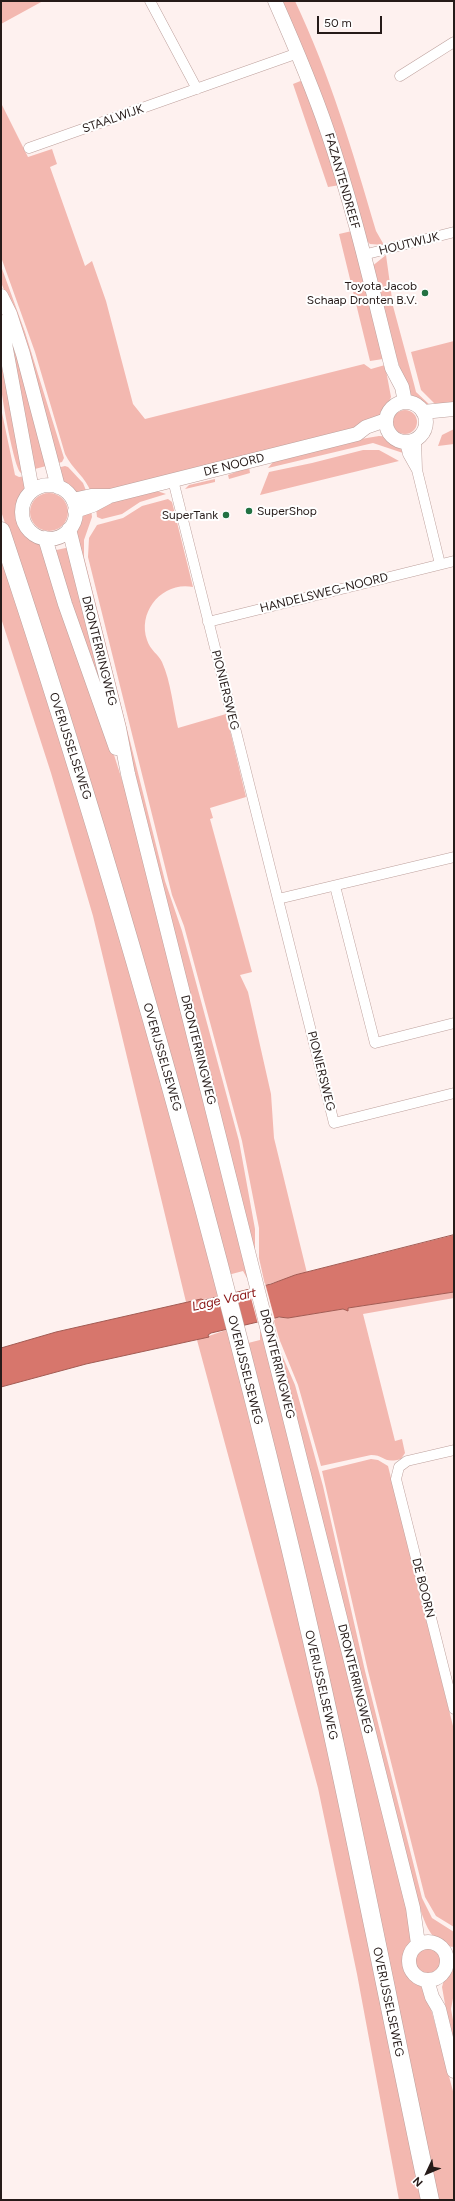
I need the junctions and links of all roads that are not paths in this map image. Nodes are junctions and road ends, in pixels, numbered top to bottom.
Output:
1 (150, 1) edge
2 (275, 1) edge
3 (454, 42) edge
4 (298, 53) junction
5 (400, 76) dead end
6 (197, 89) junction
7 (29, 148) dead end
8 (454, 232) edge
9 (363, 255) junction
10 (1, 296) edge
11 (1, 322) edge
12 (400, 403) junction
13 (454, 409) edge
14 (425, 417) junction
15 (387, 425) junction
16 (410, 440) junction
17 (173, 480) junction
18 (58, 487) junction
19 (32, 490) junction
20 (74, 506) junction
21 (69, 529) junction
22 (1, 530) edge
23 (45, 538) junction
24 (454, 561) edge
25 (440, 564) junction
26 (208, 622) junction
27 (128, 774) junction
28 (454, 857) edge
29 (335, 886) junction
30 (278, 899) junction
31 (454, 1023) edge
32 (454, 1093) edge
33 (454, 1450) edge
34 (454, 1709) edge
35 (423, 1943) junction
36 (450, 1956) edge
37 (432, 1979) junction
38 (454, 2071) edge
39 (430, 2200) edge

1 - 6 street
2 - 4 main road, FAZANTENDREEF
3 - 5 street
4 - 6 street, STAALWIJK
4 - 9 main road, FAZANTENDREEF
6 - 7 street, STAALWIJK
8 - 9 street, HOUTWIJK
9 - 12 main road, FAZANTENDREEF
10 - 18 main road
11 - 19 main road
12 - 14 main road
12 - 15 main road
13 - 14 main road
14 - 16 main road
15 - 16 main road
15 - 17 main road, DE NOORD
16 - 25 street
17 - 20 main road, DE NOORD
17 - 26 street, PIONIERSWEG
18 - 19 main road
18 - 20 main road
19 - 23 main road
20 - 21 main road
21 - 23 main road
21 - 27 main road, DRONTERRINGWEG
22 - 39 highway, OVERIJSSELSEWEG
23 - 27 main road, DRONTERRINGWEG
24 - 25 street, HANDELSWEG-NOORD
25 - 26 street, HANDELSWEG-NOORD
26 - 30 street, PIONIERSWEG
27 - 35 main road, DRONTERRINGWEG
28 - 29 street
29 - 30 street
29 - 31 street
30 - 32 street, PIONIERSWEG
33 - 34 street, DE BOORN
35 - 36 main road
35 - 37 main road
36 - 37 main road
37 - 38 main road

